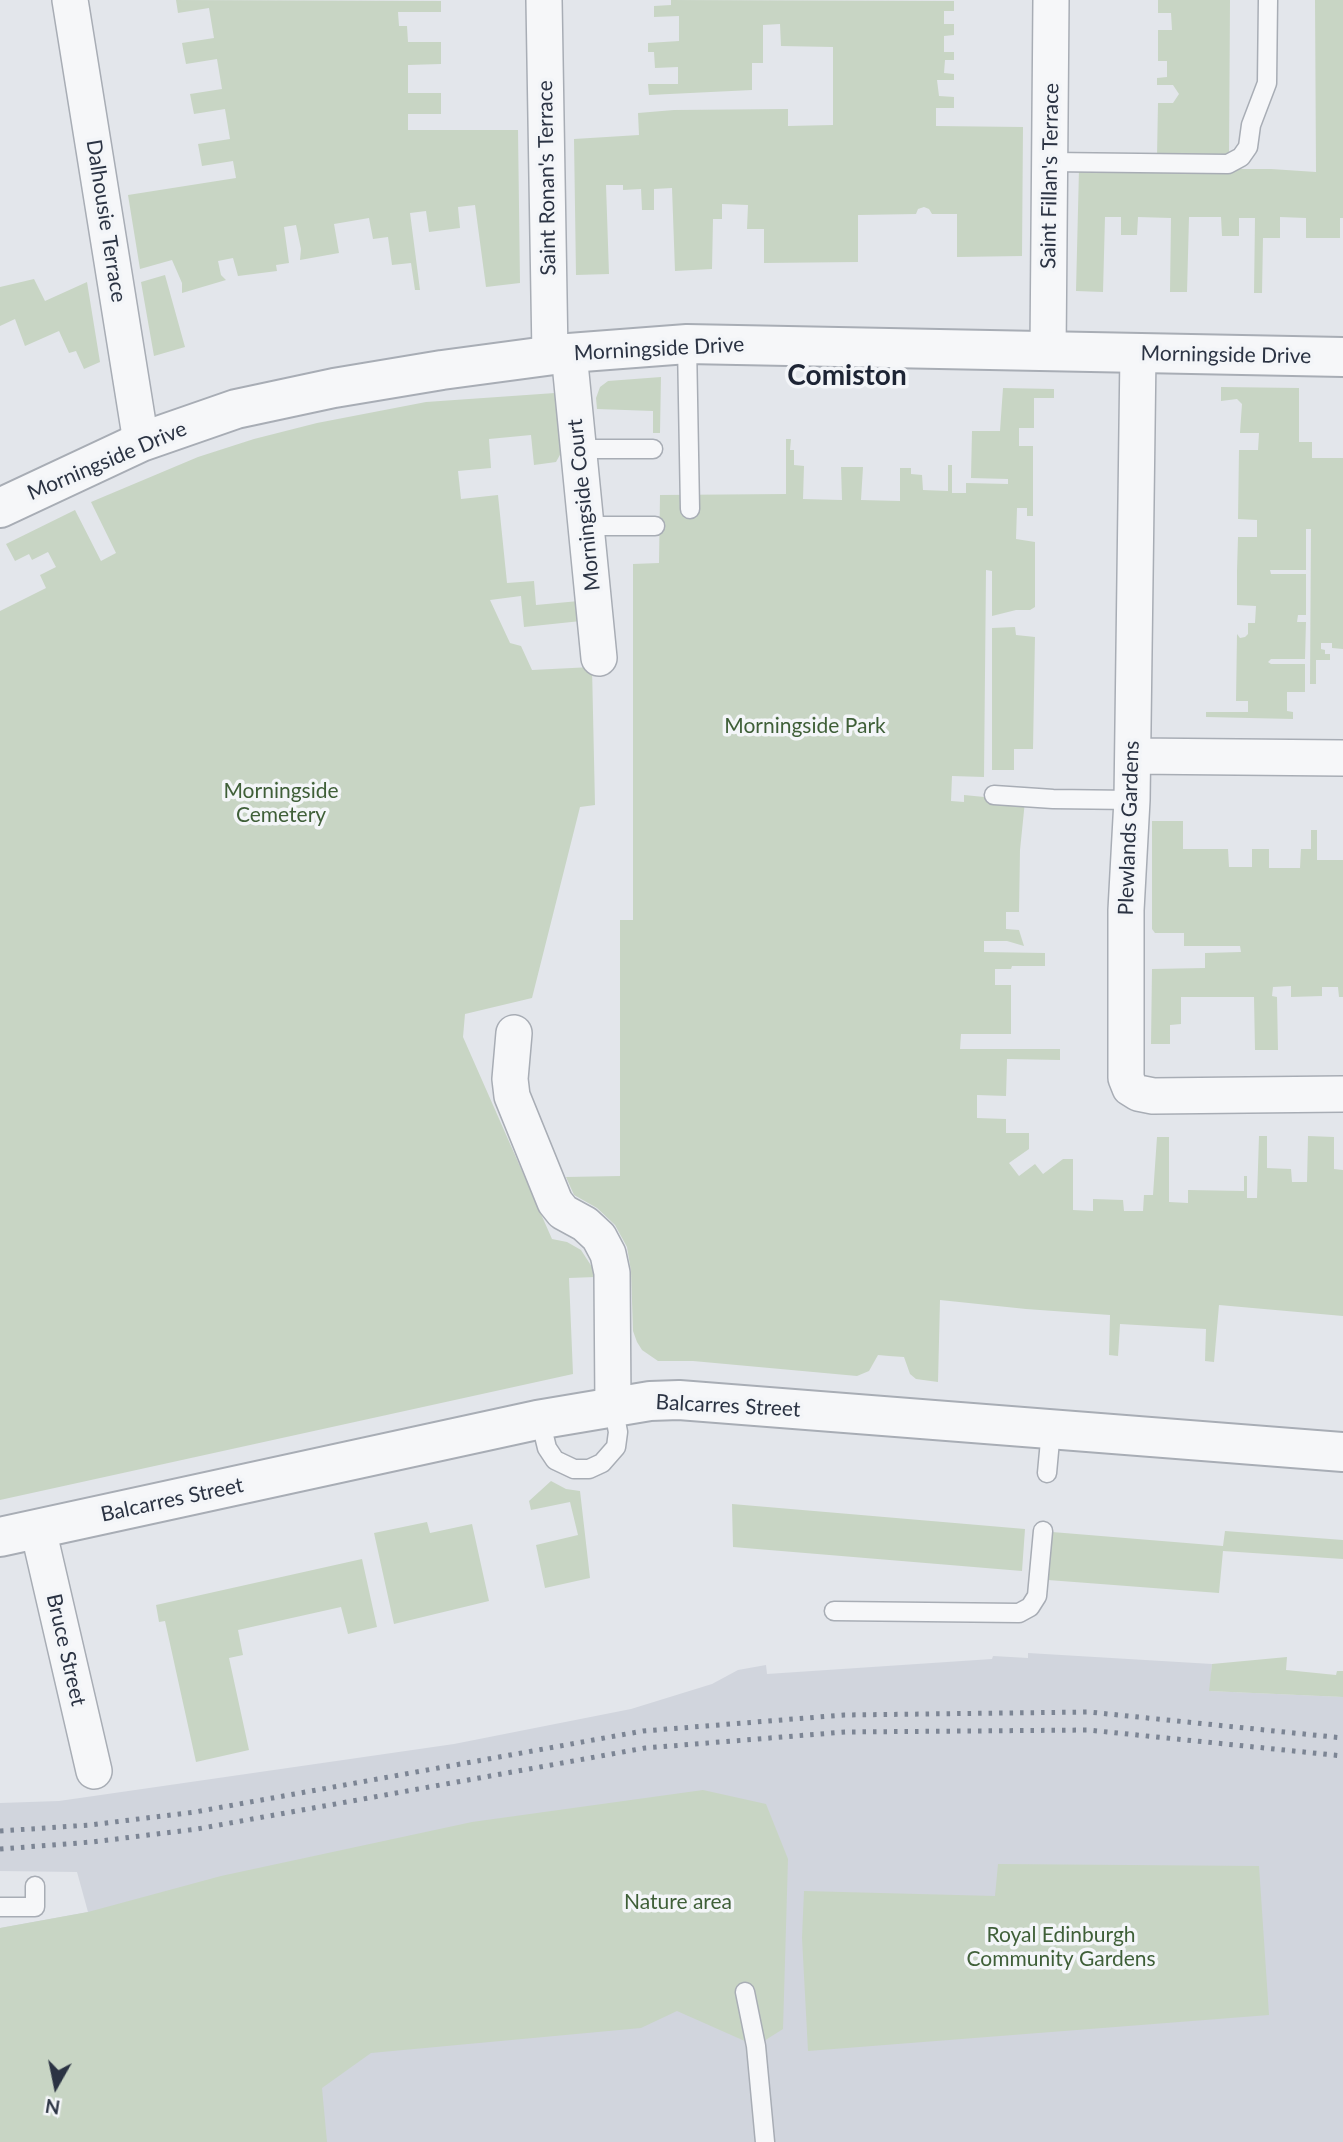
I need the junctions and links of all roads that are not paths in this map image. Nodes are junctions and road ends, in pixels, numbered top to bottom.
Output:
1 (70, 0) edge
2 (544, 0) edge
3 (1051, 0) edge
4 (1268, 0) edge
5 (1050, 162) junction
6 (687, 344) junction
7 (1048, 352) junction
8 (1138, 353) junction
9 (559, 354) junction
10 (1343, 357) edge
11 (142, 442) junction
12 (578, 449) junction
13 (653, 449) dead end
14 (0, 508) edge
15 (690, 509) dead end
16 (586, 526) junction
17 (655, 526) dead end
18 (599, 658) dead end
19 (1133, 756) junction
20 (1343, 758) edge
21 (994, 795) dead end
22 (1132, 800) junction
23 (514, 1033) dead end
24 (1343, 1094) edge
25 (613, 1406) junction
26 (540, 1419) junction
27 (1051, 1430) junction
28 (1343, 1452) edge
29 (1047, 1473) dead end
30 (38, 1529) junction
31 (1042, 1531) dead end
32 (0, 1537) edge
33 (834, 1611) dead end
34 (94, 1771) dead end
35 (35, 1886) dead end
36 (0, 1908) edge
37 (745, 1992) dead end
38 (765, 2142) edge

1 - 11 street, Dalhousie Terrace
2 - 9 street, Saint Ronan's Terrace
3 - 5 street, Saint Fillan's Terrace
4 - 5 lane
5 - 7 street, Saint Fillan's Terrace
6 - 7 street, Morningside Drive
6 - 9 street, Morningside Drive
6 - 15 lane
7 - 8 street, Morningside Drive
8 - 10 street, Morningside Drive
8 - 19 street, Plewlands Gardens
9 - 11 street, Morningside Drive
9 - 12 street, Morningside Court
11 - 14 street, Morningside Drive
12 - 13 lane
12 - 16 street, Morningside Court
16 - 17 lane
16 - 18 street, Morningside Court
19 - 20 street
19 - 22 street, Plewlands Gardens
21 - 22 lane
22 - 24 street, Plewlands Gardens
23 - 25 street
25 - 26 street, Balcarres Street
25 - 26 lane
25 - 27 street, Balcarres Street
26 - 30 street, Balcarres Street
27 - 28 street, Balcarres Street
27 - 29 lane
30 - 32 street, Balcarres Street
30 - 34 street, Bruce Street
31 - 33 lane
35 - 36 lane
37 - 38 lane

